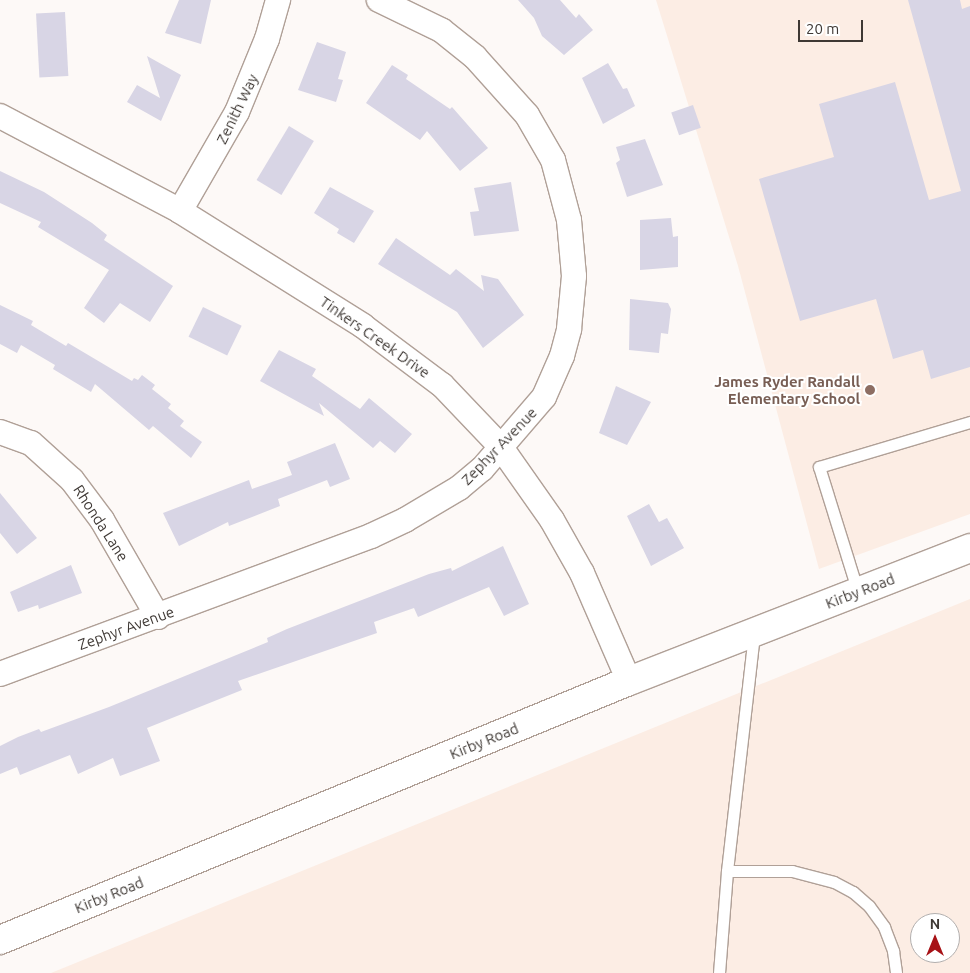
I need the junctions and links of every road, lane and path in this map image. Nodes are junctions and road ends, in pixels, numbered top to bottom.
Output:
1 (278, 0) edge
2 (378, 0) edge
3 (0, 116) edge
4 (180, 211) junction
5 (970, 422) edge
6 (0, 432) edge
7 (500, 446) junction
8 (970, 548) edge
9 (858, 592) junction
10 (158, 617) junction
11 (754, 633) junction
12 (0, 674) edge
13 (629, 682) junction
14 (727, 871) junction
15 (0, 940) edge
16 (719, 973) edge
17 (896, 973) edge

1 - 4 street, Zenith Way
2 - 7 street, Zephyr Avenue
3 - 4 street, Tinkers Creek Drive
4 - 7 street, Tinkers Creek Drive
5 - 9 lane
6 - 10 street, Rhonda Lane
7 - 10 street, Zephyr Avenue
7 - 13 street, Tinkers Creek Drive
8 - 9 main road, Kirby Road
9 - 11 main road, Kirby Road
10 - 12 street, Zephyr Avenue
11 - 13 main road, Kirby Road
11 - 14 lane
13 - 15 main road, Kirby Road
14 - 16 lane
14 - 17 lane

